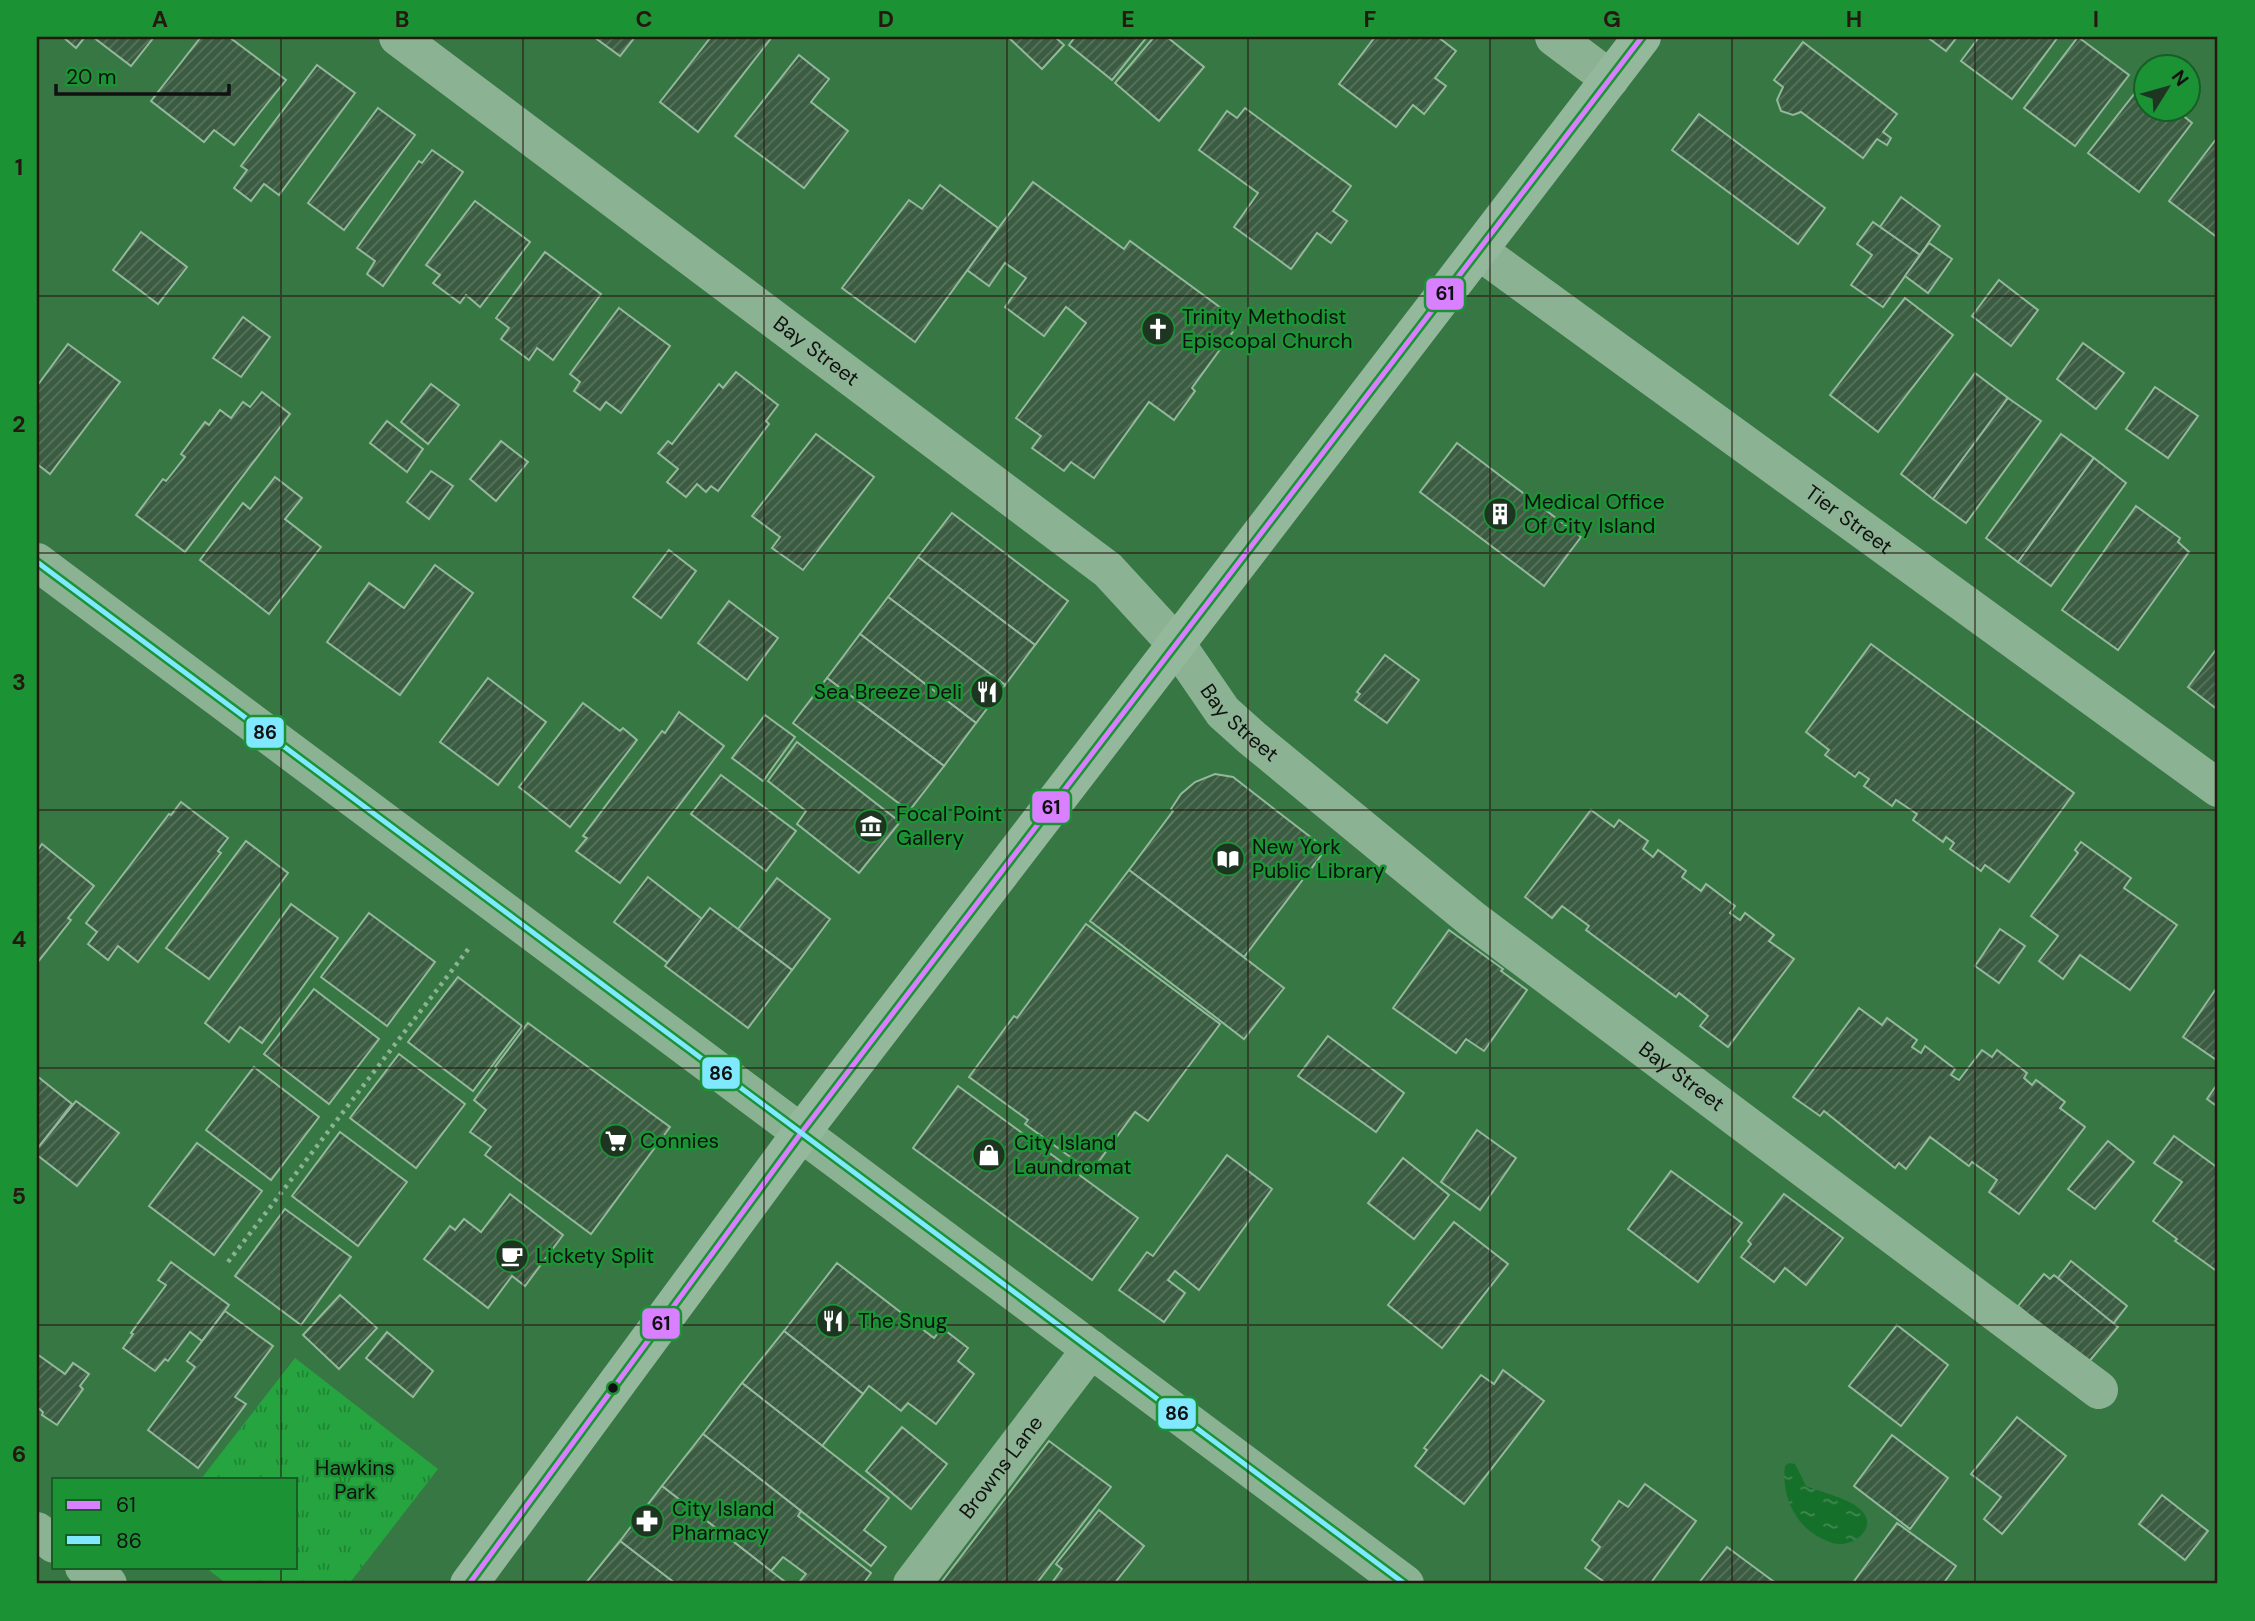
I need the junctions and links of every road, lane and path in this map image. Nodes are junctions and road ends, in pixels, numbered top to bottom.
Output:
1 (398, 37) edge
2 (1554, 37) edge
3 (1642, 37) edge
4 (1610, 79) junction
5 (1479, 251) junction
6 (37, 562) edge
7 (1177, 645) junction
8 (2218, 788) edge
9 (499, 908) junction
10 (801, 1133) junction
11 (228, 1262) dead end
12 (1091, 1349) junction
13 (2099, 1390) dead end
14 (37, 1531) edge
15 (52, 1542) edge
16 (86, 1568) edge
17 (108, 1584) edge
18 (469, 1584) edge
19 (912, 1584) edge
20 (1405, 1584) edge

1 - 7 street, Bay Street
2 - 4 street
3 - 4 main road
4 - 5 main road
5 - 7 main road
5 - 8 street, Tier Street
6 - 9 street
7 - 10 main road
7 - 13 street, Bay Street
9 - 10 street
9 - 11 path
10 - 12 street
10 - 18 main road
12 - 19 street, Browns Lane
12 - 20 street
14 - 15 street
16 - 17 street

